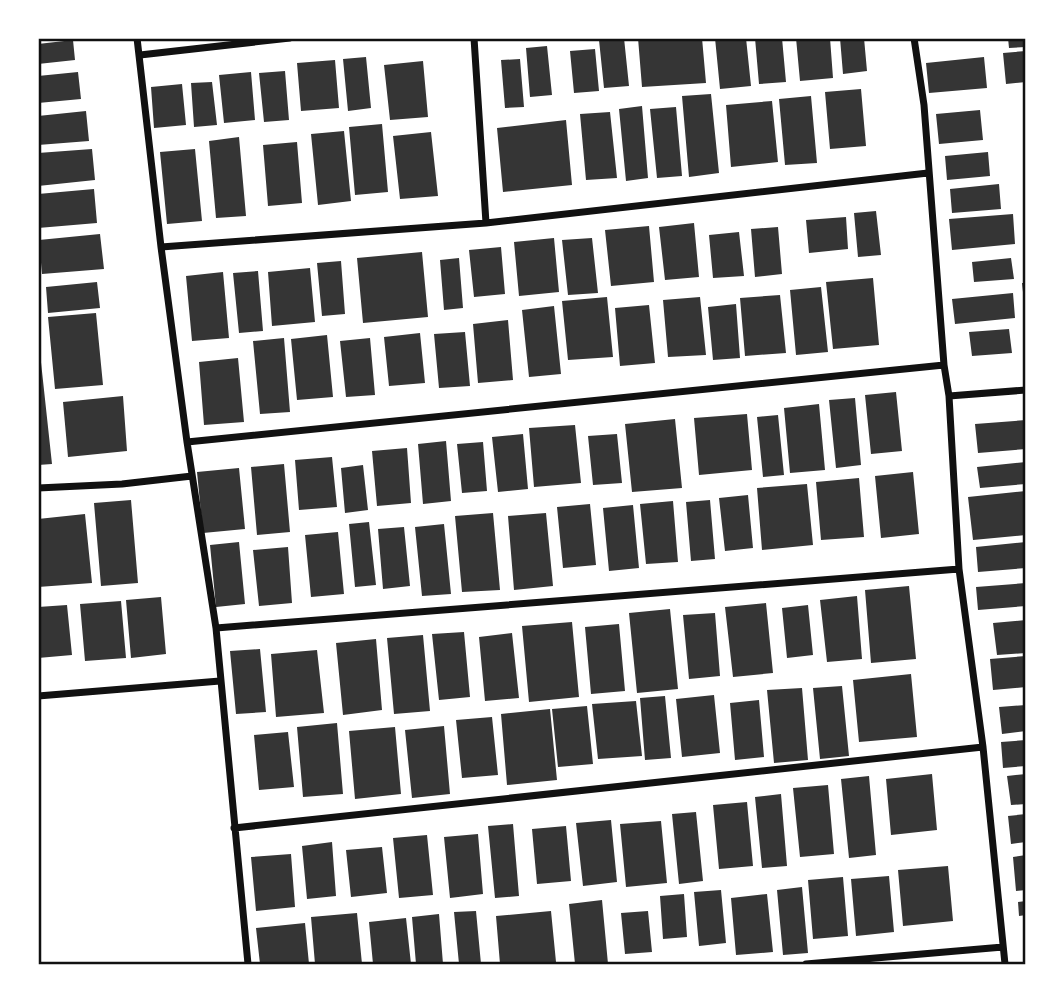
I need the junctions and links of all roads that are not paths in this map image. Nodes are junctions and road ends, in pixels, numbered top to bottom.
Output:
1 (137, 38) edge
2 (290, 38) edge
3 (474, 38) edge
4 (914, 38) edge
5 (139, 55) junction
6 (928, 173) junction
7 (486, 223) junction
8 (161, 247) junction
9 (944, 365) junction
10 (1026, 390) edge
11 (948, 396) junction
12 (187, 442) junction
13 (192, 476) junction
14 (38, 488) edge
15 (959, 569) junction
16 (216, 628) junction
17 (220, 681) junction
18 (38, 696) edge
19 (982, 747) junction
20 (234, 828) junction
21 (1003, 947) junction
22 (248, 964) edge
23 (806, 964) edge
24 (1005, 964) edge

1 - 5 street
2 - 5 street
3 - 7 street
4 - 6 street
5 - 8 street
6 - 7 street
6 - 9 street
7 - 8 street
8 - 12 street
9 - 11 street
9 - 12 street
10 - 11 street
11 - 15 street
12 - 13 street
13 - 14 street
13 - 16 street
15 - 16 street
15 - 19 street
16 - 17 street
17 - 18 street
17 - 20 street
19 - 20 street
19 - 21 street
20 - 22 street
21 - 23 street
21 - 24 street

